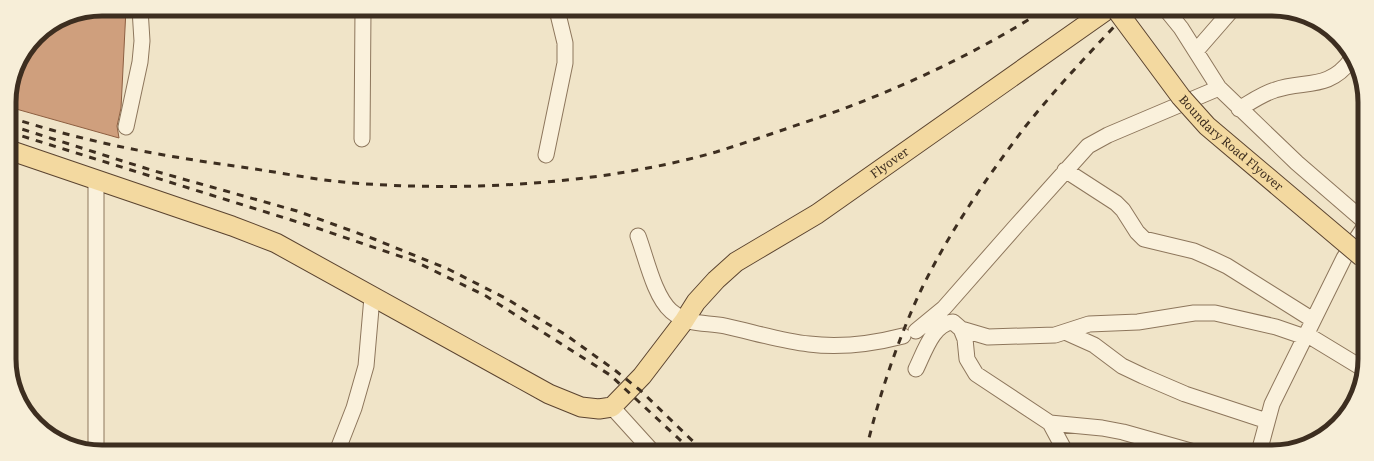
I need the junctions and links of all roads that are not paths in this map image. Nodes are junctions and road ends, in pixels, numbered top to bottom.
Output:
1 (140, 16) edge
2 (363, 16) edge
3 (558, 16) edge
4 (1098, 16) edge
5 (1121, 16) edge
6 (1171, 16) edge
7 (1227, 16) edge
8 (1196, 51) junction
9 (1349, 63) edge
10 (1219, 88) junction
11 (1240, 109) junction
12 (126, 127) dead end
13 (362, 138) dead end
14 (16, 152) edge
15 (546, 155) dead end
16 (1065, 170) junction
17 (96, 180) junction
18 (1358, 216) edge
19 (1358, 235) edge
20 (638, 236) dead end
21 (1358, 254) edge
22 (372, 298) junction
23 (1313, 320) junction
24 (684, 321) junction
25 (961, 330) junction
26 (1065, 332) junction
27 (1305, 336) junction
28 (1357, 365) edge
29 (916, 369) dead end
30 (612, 407) junction
31 (1267, 421) junction
32 (1050, 423) junction
33 (96, 444) edge
34 (340, 445) edge
35 (646, 445) edge
36 (1062, 445) edge
37 (1169, 445) edge
38 (1261, 445) edge

1 - 12 street
2 - 13 street
3 - 15 street
4 - 24 main road, Flyover
5 - 21 main road, Boundary Road Flyover, bridge
6 - 8 street
7 - 8 street
8 - 10 street
9 - 11 street
10 - 11 street
10 - 16 street
11 - 18 street
14 - 17 main road
16 - 23 street
16 - 24 street
17 - 22 main road
17 - 33 street
19 - 23 street
20 - 24 street
22 - 30 main road
22 - 34 street
23 - 27 street
24 - 30 main road, Flyover
25 - 26 street
25 - 29 street
25 - 32 street
26 - 27 street
26 - 31 street
27 - 28 street
27 - 31 street
30 - 35 street
31 - 38 street
32 - 36 street
32 - 37 street

